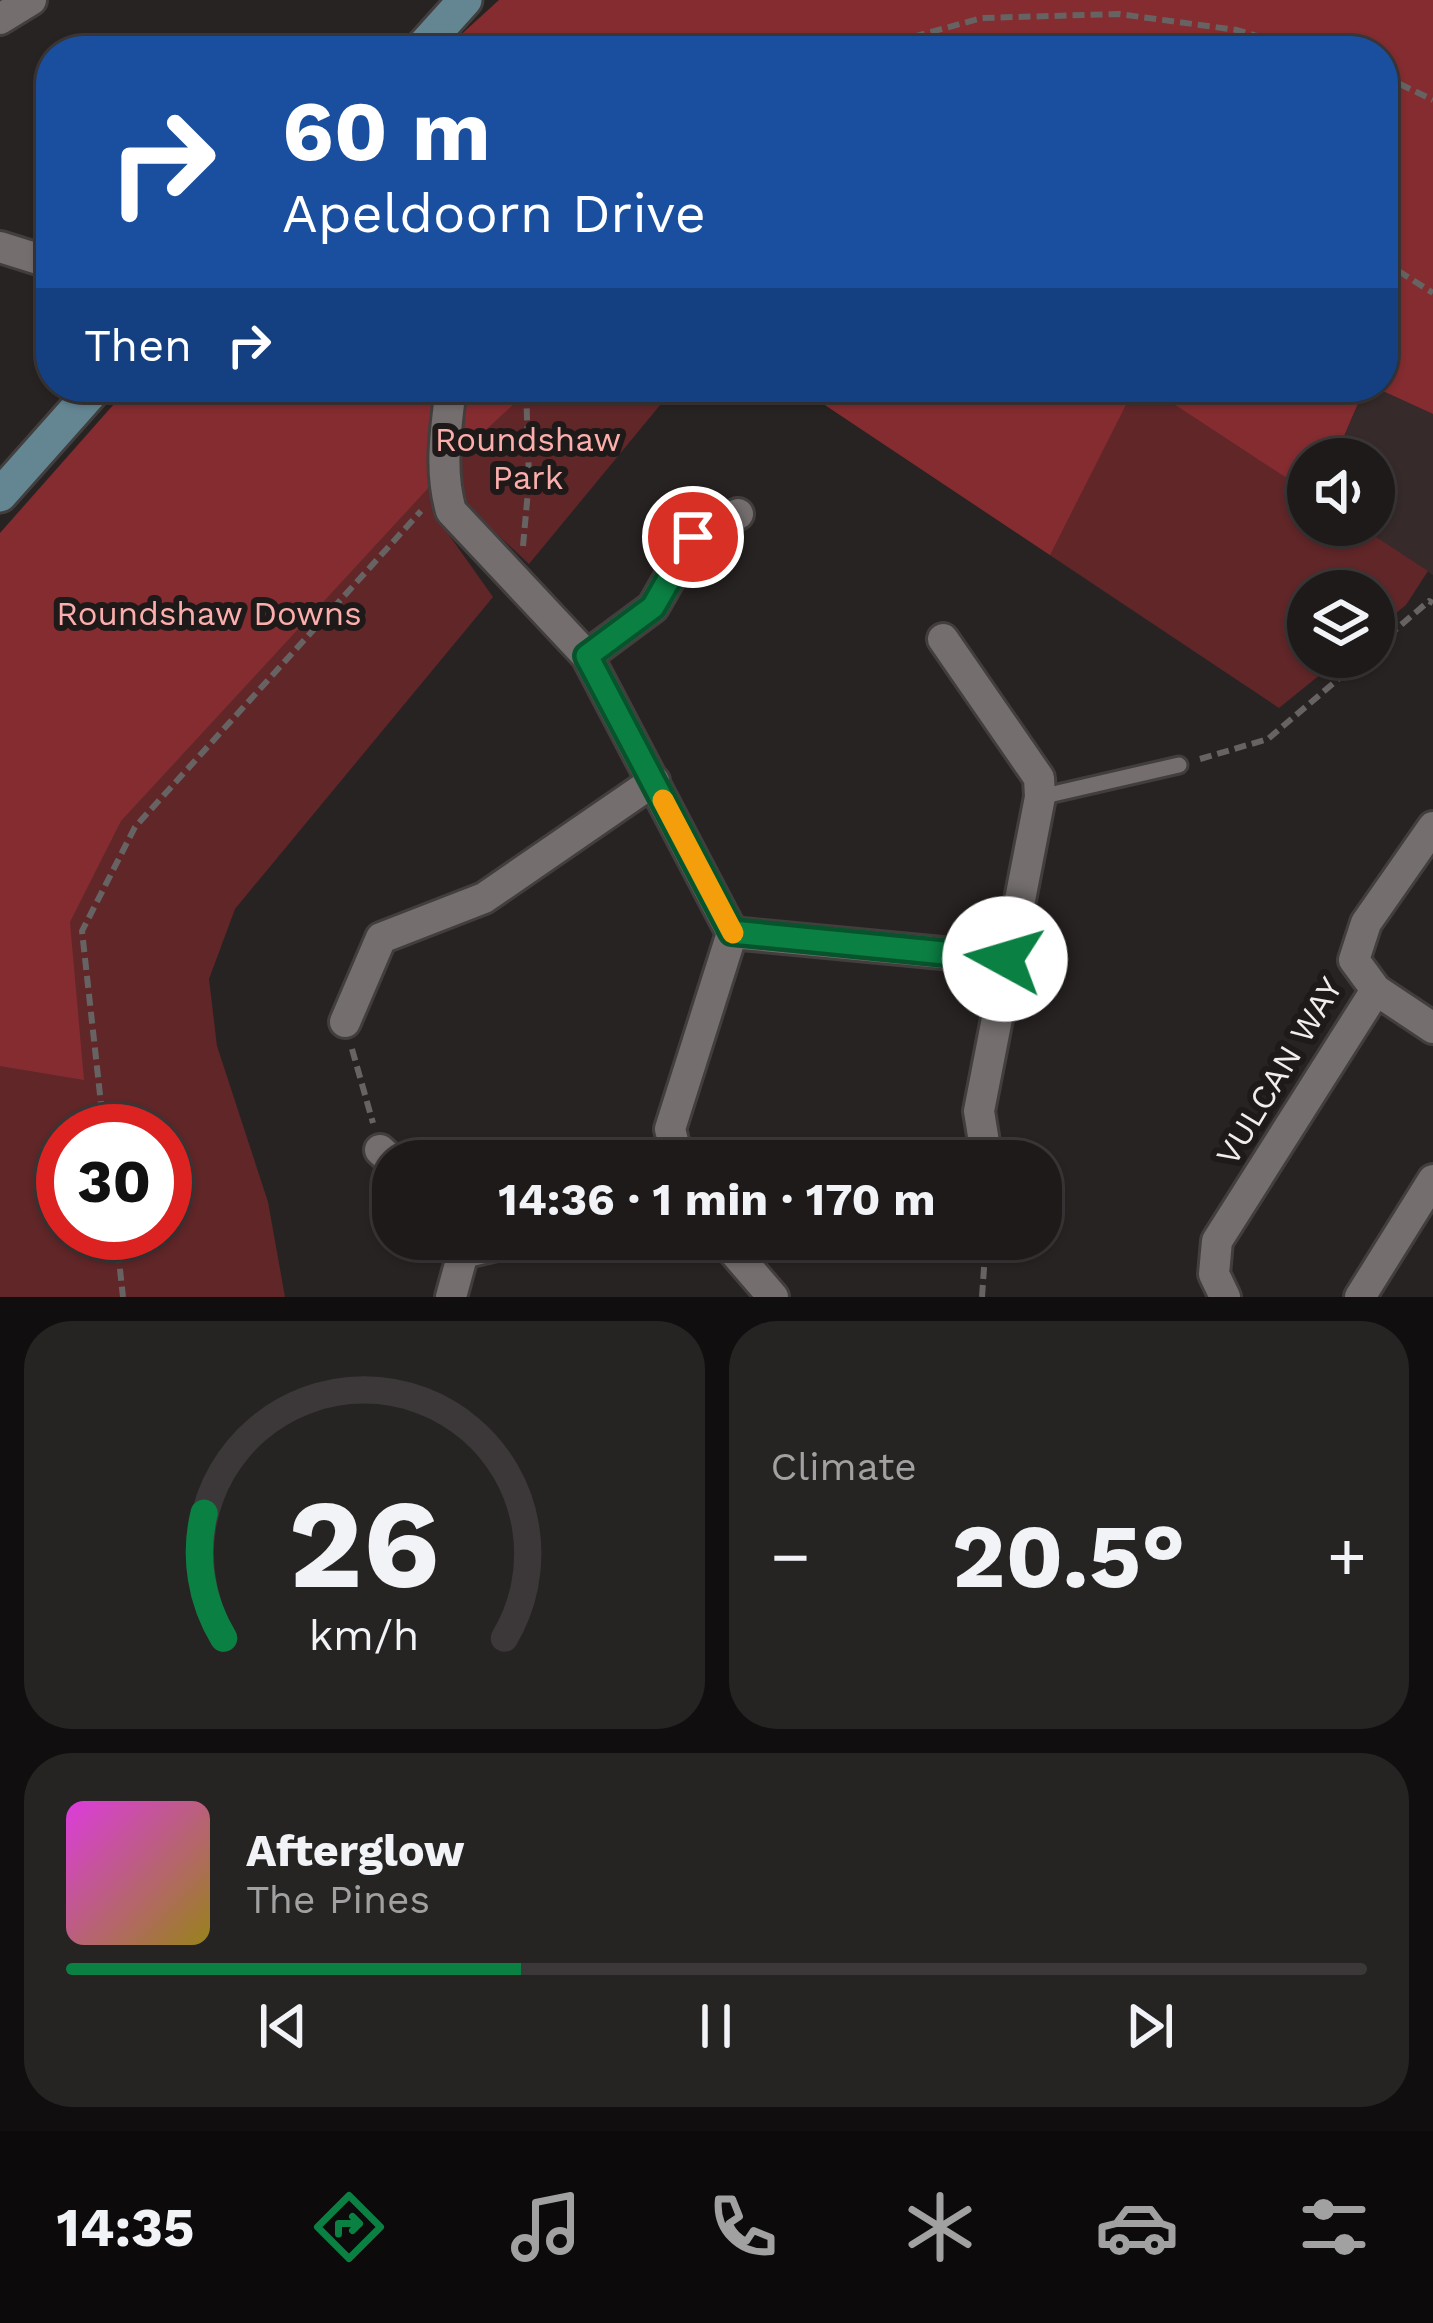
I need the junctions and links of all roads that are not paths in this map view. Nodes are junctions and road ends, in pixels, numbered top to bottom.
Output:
1 (31, 0) edge
2 (465, 0) edge
3 (0, 19) edge
4 (433, 36) edge
5 (0, 247) edge
6 (36, 258) edge
7 (84, 402) edge
8 (450, 402) edge
9 (0, 495) edge
10 (738, 514) dead end
11 (943, 639) dead end
12 (587, 656) junction
13 (1179, 765) road end
14 (654, 782) junction
15 (1040, 797) junction
16 (1433, 827) edge
17 (732, 932) junction
18 (1005, 959) junction
19 (1376, 990) junction
20 (345, 1022) road end
21 (1433, 1028) edge
22 (673, 1140) edge
23 (984, 1140) edge
24 (1433, 1180) edge
25 (457, 1260) edge
26 (741, 1260) edge
27 (451, 1297) edge
28 (773, 1297) edge
29 (1225, 1297) edge
30 (1360, 1297) edge

1 - 3 street
2 - 4 main road
5 - 6 street
7 - 9 main road
8 - 12 street
10 - 12 street
11 - 15 street
12 - 14 street
13 - 15 lane
14 - 17 street
14 - 20 street
15 - 18 street
16 - 19 street, VULCAN WAY
17 - 18 street
17 - 22 street
18 - 23 street
19 - 21 street
19 - 29 street, VULCAN WAY
24 - 30 street
25 - 27 street
26 - 28 street

